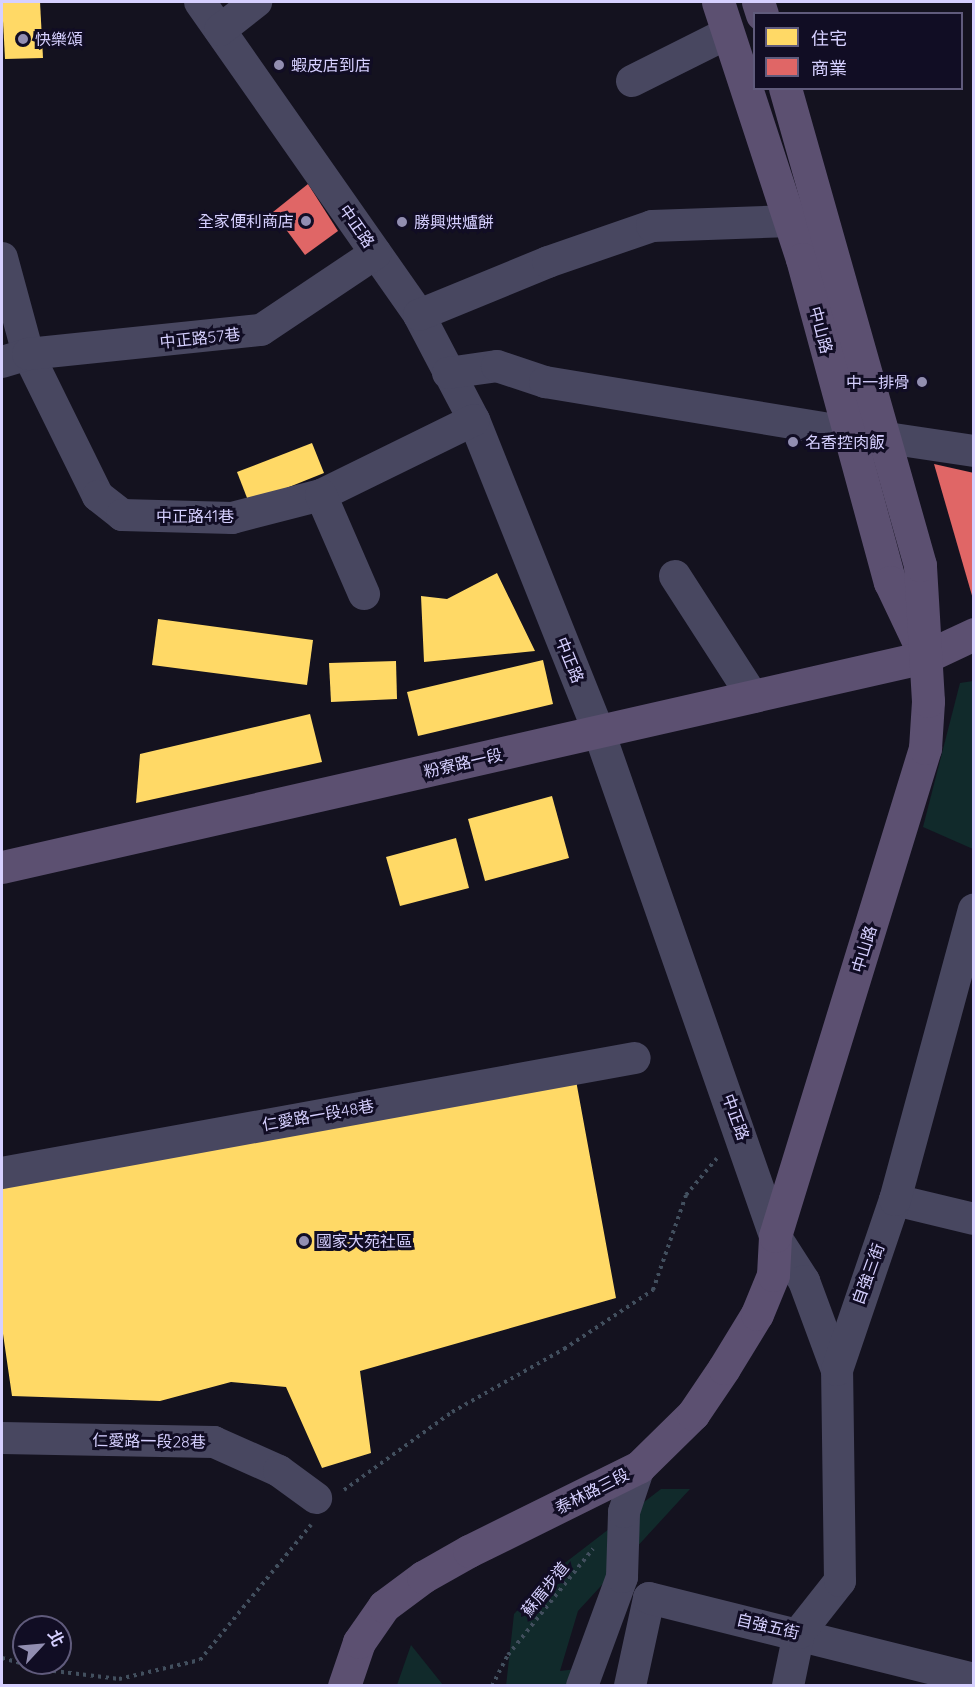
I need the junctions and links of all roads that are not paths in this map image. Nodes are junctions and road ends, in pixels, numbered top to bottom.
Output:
1 (200, 2) edge
2 (256, 2) edge
3 (718, 2) edge
4 (220, 30) junction
5 (728, 33) junction
6 (632, 81) dead end
7 (786, 90) edge
8 (790, 222) junction
9 (376, 253) junction
10 (2, 258) edge
11 (419, 315) junction
12 (15, 358) edge
13 (448, 373) junction
14 (474, 420) junction
15 (848, 432) junction
16 (887, 438) junction
17 (974, 452) edge
18 (321, 495) junction
19 (675, 576) dead end
20 (364, 594) dead end
21 (974, 634) edge
22 (974, 656) edge
23 (925, 657) junction
24 (753, 698) junction
25 (599, 732) junction
26 (2, 867) edge
27 (974, 910) edge
28 (635, 1058) dead end
29 (2, 1173) edge
30 (895, 1200) junction
31 (974, 1219) edge
32 (775, 1236) junction
33 (837, 1370) junction
34 (2, 1438) edge
35 (639, 1467) junction
36 (317, 1508) road end
37 (799, 1633) junction
38 (971, 1676) edge
39 (344, 1686) edge
40 (582, 1686) edge
41 (630, 1686) edge
42 (788, 1686) edge

1 - 4 street, 中正路
2 - 4 street
3 - 5 main road, 中山路
4 - 9 street, 中正路
5 - 6 street
5 - 8 main road, 中山路
7 - 16 main road, 中山路
8 - 11 street
8 - 15 main road, 中山路
9 - 11 street, 中正路
9 - 12 street, 中正路57巷
10 - 12 street, 中正路41巷
11 - 13 street, 中正路
12 - 18 street, 中正路41巷
13 - 14 street, 中正路
13 - 15 street
14 - 18 street, 中正路41巷
14 - 25 street, 中正路
15 - 23 main road, 中山路
16 - 17 street
16 - 23 main road, 中山路
18 - 20 street
19 - 24 street
21 - 23 main road, 粉寮路一段
22 - 23 main road, 粉寮路一段
23 - 24 main road, 粉寮路一段
23 - 32 main road, 中山路
24 - 25 main road, 粉寮路一段
25 - 26 main road, 粉寮路一段
25 - 32 street, 中正路
27 - 30 street, 自強三街
28 - 29 street, 仁愛路一段48巷
30 - 31 street
30 - 33 street, 自強三街
32 - 33 street, 中正路
32 - 35 main road, 泰林路三段
33 - 37 street, 自強三街
34 - 36 street, 仁愛路一段28巷
35 - 39 main road, 泰林路三段
35 - 40 street
37 - 38 street, 自強五街
37 - 41 street, 自強五街
37 - 42 street

